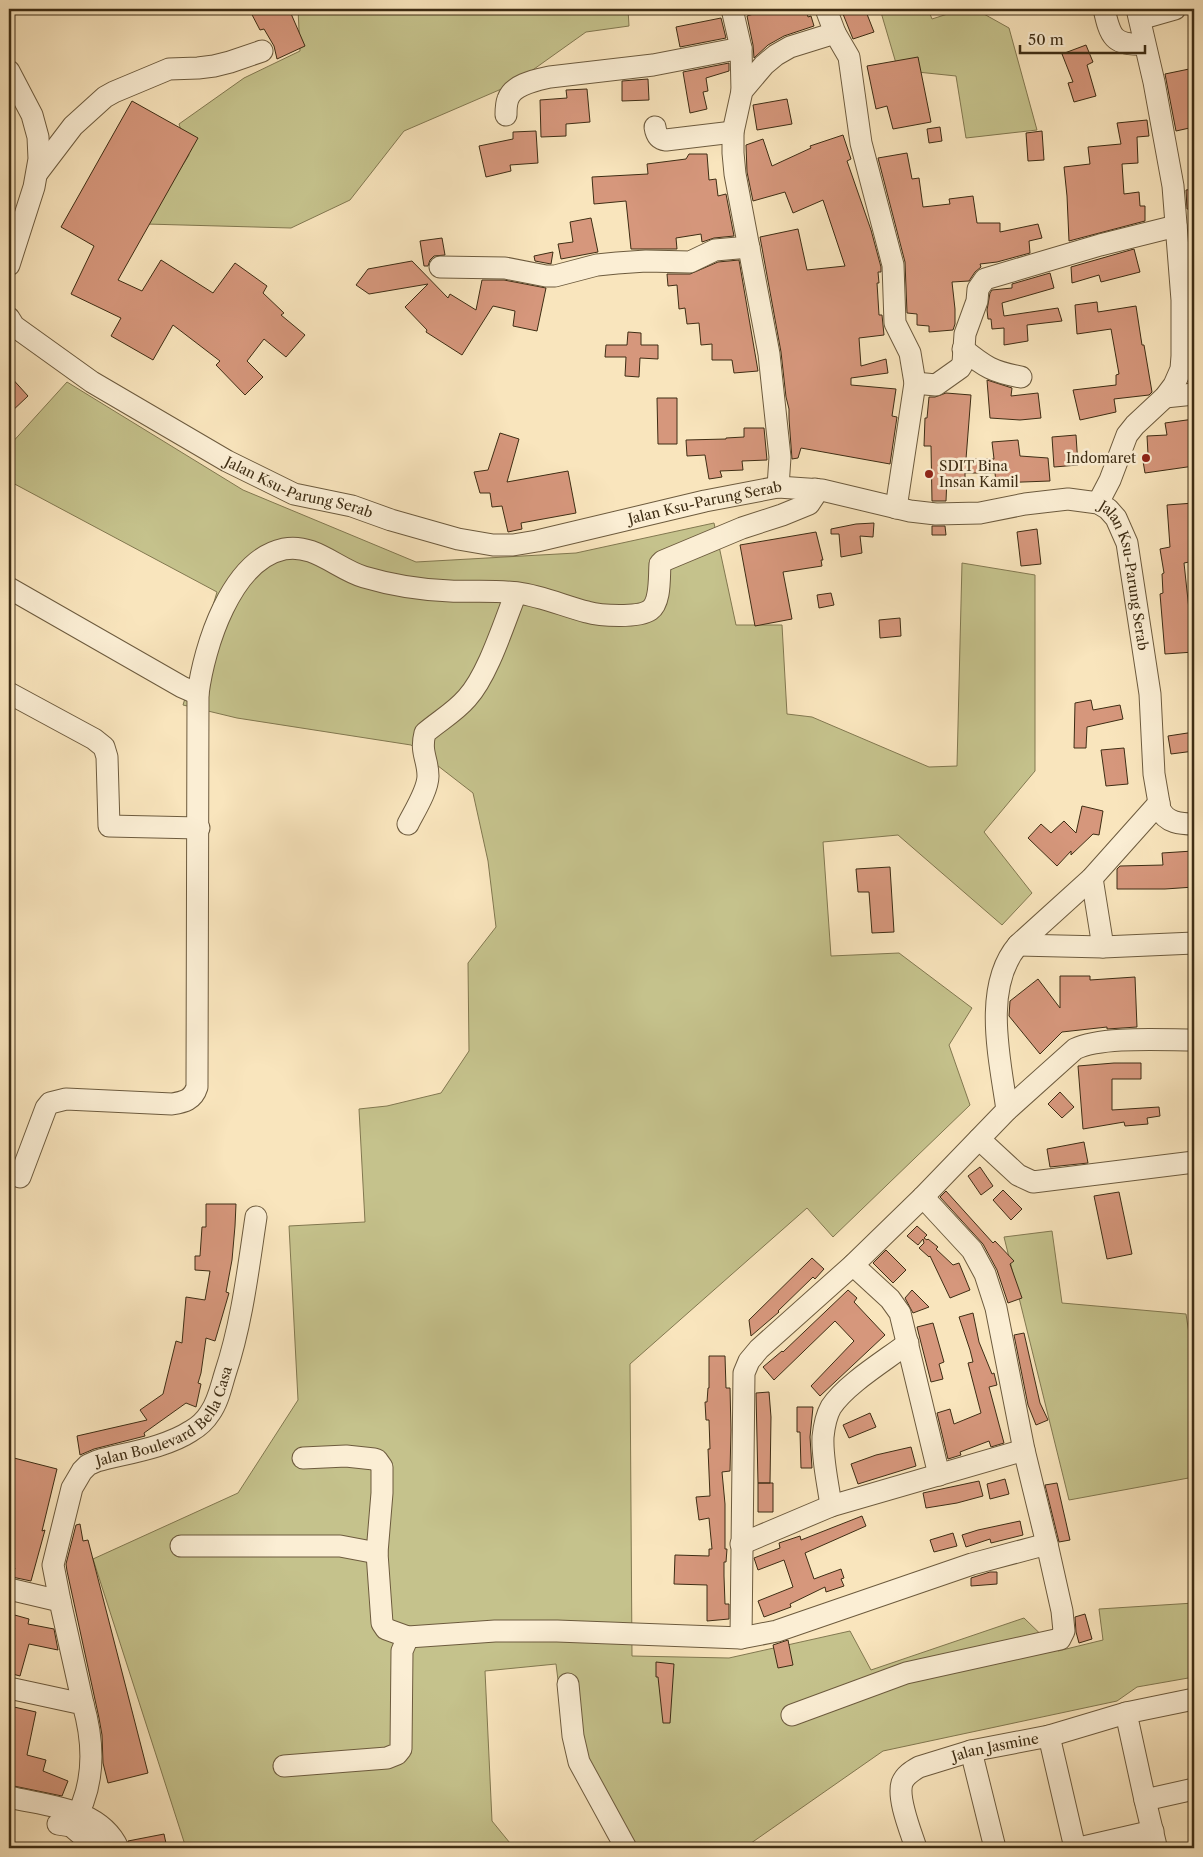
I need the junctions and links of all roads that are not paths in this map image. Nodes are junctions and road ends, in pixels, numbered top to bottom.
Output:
1 (732, 9) edge
2 (826, 9) edge
3 (1104, 9) edge
4 (1175, 9) edge
5 (1138, 14) edge
6 (835, 33) junction
7 (1144, 44) junction
8 (741, 48) junction
9 (262, 51) dead end
10 (9, 71) edge
11 (742, 91) junction
12 (18, 108) edge
13 (506, 115) dead end
14 (655, 127) dead end
15 (733, 132) junction
16 (38, 172) junction
17 (1176, 226) junction
18 (749, 247) junction
19 (9, 265) edge
20 (440, 267) dead end
21 (1187, 275) edge
22 (1188, 317) edge
23 (11, 322) edge
24 (963, 349) junction
25 (1021, 376) dead end
26 (915, 383) junction
27 (1194, 394) edge
28 (1165, 398) junction
29 (778, 487) junction
30 (815, 489) junction
31 (1098, 503) junction
32 (896, 508) junction
33 (9, 588) edge
34 (516, 593) junction
35 (9, 694) edge
36 (198, 694) junction
37 (1159, 803) junction
38 (408, 824) dead end
39 (1194, 824) edge
40 (199, 828) junction
41 (1092, 878) junction
42 (1194, 943) edge
43 (1018, 944) junction
44 (1103, 947) junction
45 (1194, 1040) edge
46 (1007, 1110) junction
47 (979, 1139) junction
48 (1194, 1162) edge
49 (20, 1177) dead end
50 (923, 1197) junction
51 (256, 1217) dead end
52 (854, 1264) junction
53 (908, 1343) junction
54 (1024, 1450) junction
55 (303, 1458) dead end
56 (939, 1475) junction
57 (831, 1506) junction
58 (741, 1544) junction
59 (1047, 1544) junction
60 (181, 1546) dead end
61 (377, 1553) junction
62 (9, 1588) edge
63 (60, 1601) junction
64 (408, 1637) junction
65 (741, 1638) junction
66 (568, 1684) dead end
67 (9, 1688) edge
68 (1194, 1699) edge
69 (83, 1704) junction
70 (1126, 1713) junction
71 (792, 1715) dead end
72 (1049, 1736) junction
73 (971, 1751) junction
74 (284, 1766) dead end
75 (1194, 1789) edge
76 (9, 1797) edge
77 (1145, 1800) junction
78 (9, 1812) edge
79 (75, 1820) junction
80 (1154, 1840) edge
81 (98, 1848) edge
82 (118, 1848) edge
83 (626, 1848) edge
84 (916, 1848) edge
85 (995, 1848) edge
86 (1075, 1848) edge
87 (1079, 1848) edge

1 - 8 street
2 - 6 street
3 - 7 street
4 - 5 street
5 - 7 street
6 - 11 street
6 - 26 street
7 - 17 street
8 - 11 street
8 - 13 street
9 - 16 street
10 - 12 street
11 - 15 street
12 - 16 street
14 - 15 street
15 - 18 street
16 - 19 street
17 - 21 street
17 - 24 street
18 - 20 street
18 - 29 street
21 - 22 street
22 - 28 street
23 - 29 street, Jalan Ksu-Parung Serab
24 - 25 street
24 - 26 street
26 - 32 street
27 - 28 street
28 - 31 street
29 - 30 street, Jalan Ksu-Parung Serab
30 - 32 street, Jalan Ksu-Parung Serab
30 - 34 street
31 - 32 street, Jalan Ksu-Parung Serab
31 - 37 street, Jalan Ksu-Parung Serab
33 - 36 street
34 - 36 street
34 - 38 street
35 - 40 street
36 - 40 street
37 - 39 street, Jalan Ksu-Parung Serab
37 - 41 street
40 - 49 street
41 - 43 street
41 - 44 street
42 - 44 street
43 - 44 street
43 - 46 street
45 - 46 street
46 - 47 street
47 - 48 street
47 - 50 street
50 - 52 street
50 - 54 street
51 - 63 street, Jalan Boulevard Bella Casa
52 - 53 street
52 - 58 street
53 - 56 street
53 - 57 street
54 - 56 street
54 - 59 street
55 - 61 street
56 - 57 street
57 - 58 street
58 - 65 street
59 - 65 street
59 - 71 street
60 - 61 street
61 - 64 street
62 - 63 street
63 - 69 street, Jalan Boulevard Bella Casa
64 - 65 street
64 - 74 street
66 - 83 street
67 - 69 street
68 - 70 street
69 - 79 street, Jalan Boulevard Bella Casa
70 - 72 street
70 - 77 street
72 - 73 street, Jalan Jasmine
72 - 86 street, Jalan Jasmine
73 - 84 street, Jalan Jasmine
73 - 85 street
75 - 77 street
76 - 79 street
77 - 80 street
78 - 79 street
79 - 81 street
79 - 82 street
80 - 87 street

